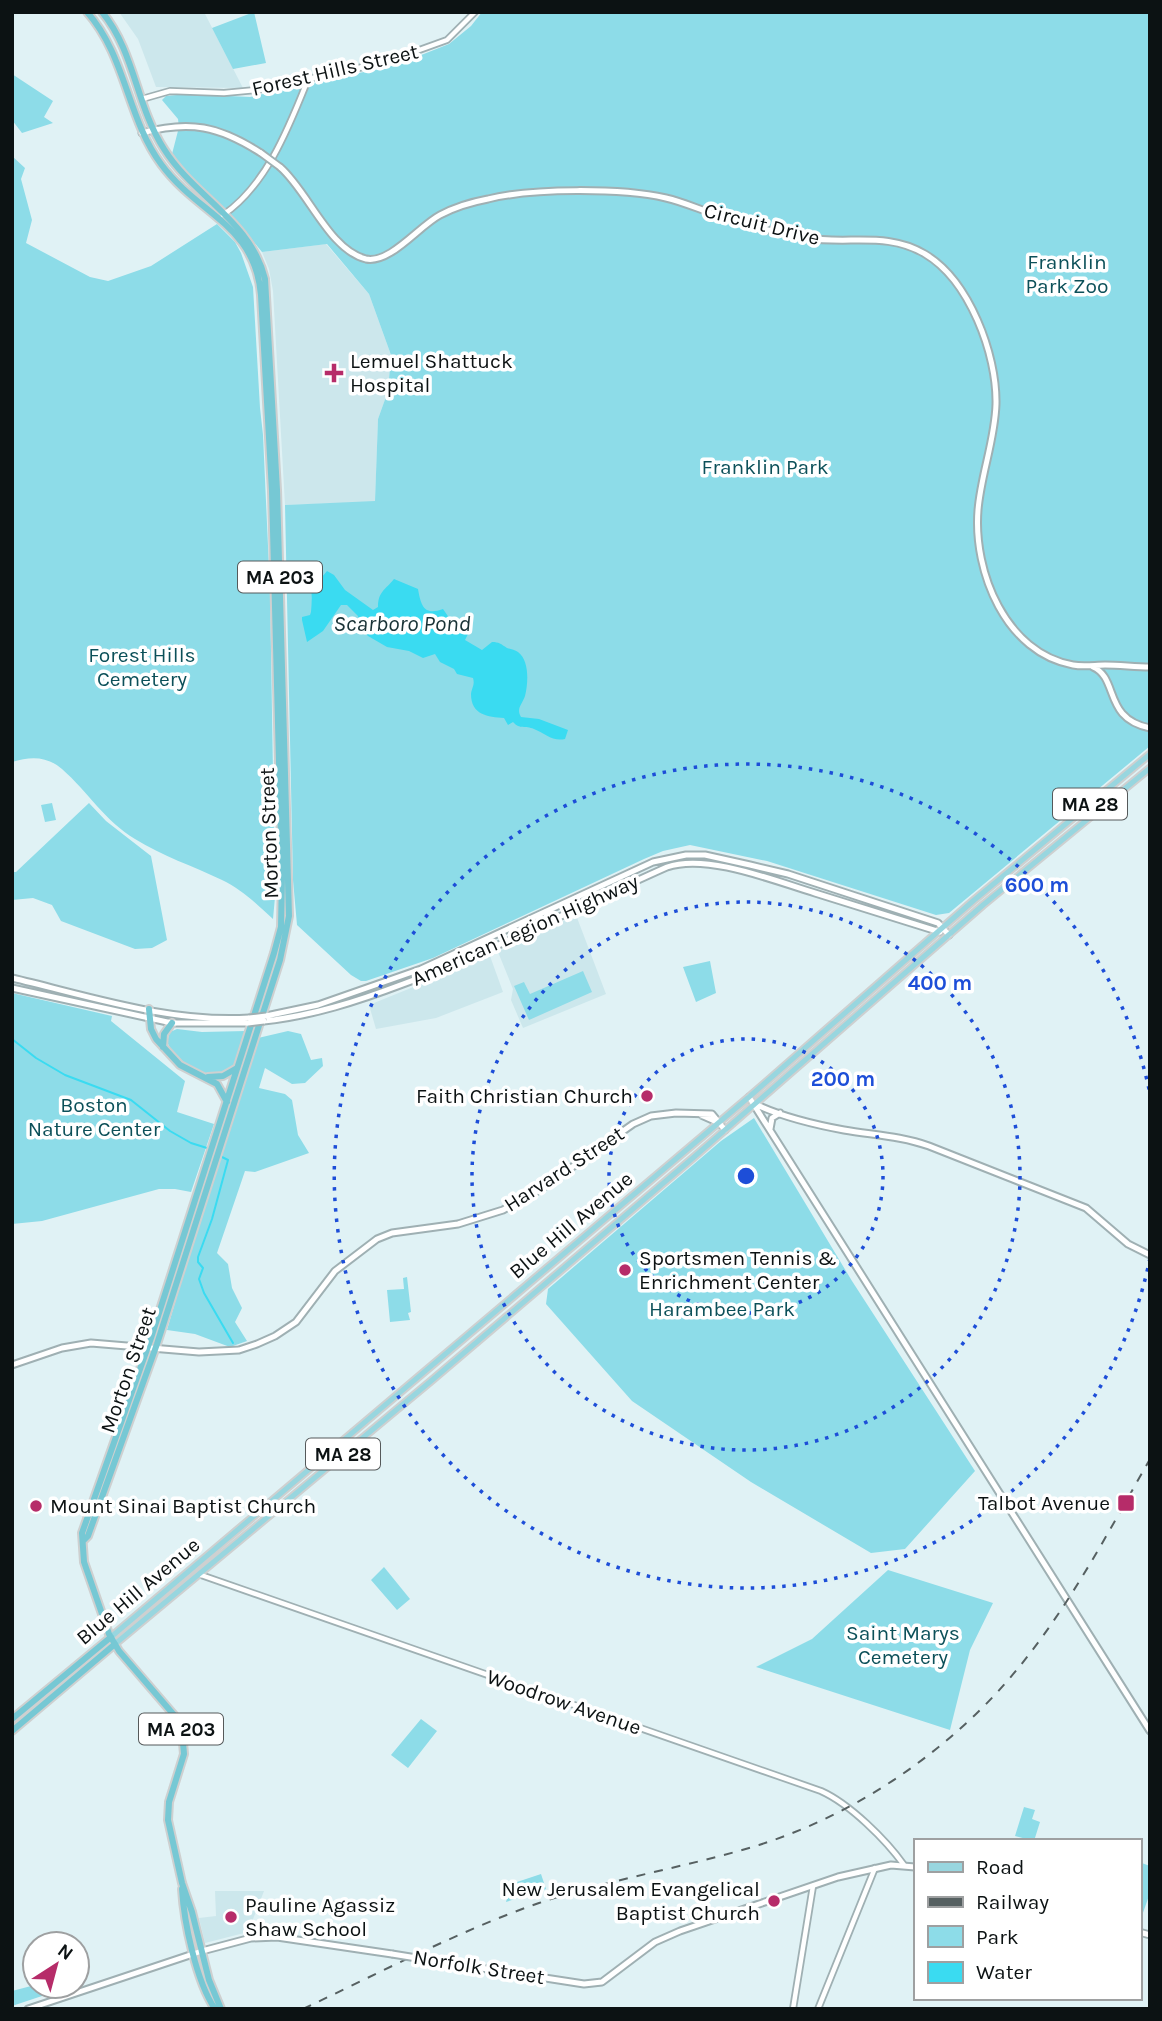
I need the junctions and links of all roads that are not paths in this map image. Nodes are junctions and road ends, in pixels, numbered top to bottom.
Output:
1 (87, 12) edge
2 (102, 12) edge
3 (475, 12) edge
4 (307, 81) junction
5 (142, 99) junction
6 (153, 130) junction
7 (142, 133) junction
8 (222, 216) junction
9 (1090, 666) junction
10 (1122, 667) junction
11 (1150, 667) edge
12 (1108, 685) junction
13 (1150, 729) edge
14 (1150, 754) edge
15 (1150, 768) edge
16 (686, 855) junction
17 (687, 863) junction
18 (795, 877) junction
19 (789, 885) junction
20 (940, 930) junction
21 (949, 935) junction
22 (12, 978) edge
23 (12, 988) edge
24 (149, 1009) junction
25 (149, 1019) junction
26 (265, 1019) junction
27 (248, 1020) junction
28 (172, 1023) junction
29 (163, 1047) junction
30 (239, 1067) junction
31 (205, 1076) junction
32 (749, 1097) junction
33 (227, 1102) junction
34 (755, 1104) junction
35 (780, 1113) junction
36 (719, 1123) junction
37 (725, 1130) junction
38 (769, 1132) junction
39 (1150, 1255) edge
40 (526, 1285) junction
41 (533, 1294) junction
42 (506, 1303) junction
43 (513, 1311) junction
44 (151, 1349) junction
45 (12, 1365) edge
46 (424, 1372) junction
47 (431, 1381) junction
48 (287, 1488) junction
49 (294, 1495) junction
50 (251, 1518) junction
51 (256, 1528) junction
52 (187, 1572) junction
53 (201, 1575) junction
54 (111, 1637) junction
55 (115, 1644) junction
56 (12, 1719) edge
57 (12, 1731) edge
58 (1150, 1731) edge
59 (904, 1865) junction
60 (914, 1867) edge
61 (875, 1868) junction
62 (813, 1885) junction
63 (198, 1952) junction
64 (28, 2009) edge
65 (215, 2009) edge
66 (221, 2009) edge
67 (793, 2009) edge
68 (818, 2009) edge

1 - 7 highway, MA 203
2 - 5 highway, MA 203
3 - 4 street, Forest Hills Street
4 - 5 street, Forest Hills Street
4 - 8 street
5 - 6 highway, MA 203
6 - 7 main road, Circuit Drive
6 - 8 highway, Morton Street / MA 203
6 - 9 main road, Circuit Drive, bridge
7 - 8 highway, Morton Street / MA 203
8 - 30 highway, Morton Street / MA 203
8 - 44 highway, Morton Street / MA 203
9 - 10 main road, Circuit Drive
9 - 12 main road
10 - 11 main road, Circuit Drive
10 - 12 main road
12 - 13 main road
14 - 20 main road, Blue Hill Avenue / MA 28
15 - 21 main road, Blue Hill Avenue / MA 28
16 - 17 main road
16 - 18 main road, American Legion Highway
16 - 26 main road, American Legion Highway
17 - 19 main road, American Legion Highway
17 - 26 main road, American Legion Highway
18 - 19 main road
18 - 20 main road, American Legion Highway
19 - 20 main road, American Legion Highway
20 - 21 main road, American Legion Highway
20 - 32 main road, Blue Hill Avenue / MA 28
21 - 34 main road, Blue Hill Avenue / MA 28
22 - 24 main road, American Legion Highway
23 - 25 main road, American Legion Highway
24 - 25 highway
24 - 27 main road, American Legion Highway
25 - 28 main road, American Legion Highway
25 - 29 highway
26 - 27 main road, American Legion Highway, bridge
27 - 28 main road, American Legion Highway
28 - 29 highway
29 - 31 highway
30 - 31 highway
30 - 33 highway, Morton Street / MA 203
31 - 33 highway
32 - 34 main road
32 - 36 main road, Blue Hill Avenue / MA 28
33 - 44 highway, Morton Street / MA 203
34 - 35 main road
34 - 37 main road, Blue Hill Avenue / MA 28
34 - 38 main road
35 - 38 main road
35 - 39 main road
36 - 37 main road, Harvard Street
36 - 40 main road, Blue Hill Avenue / MA 28
36 - 44 main road, Harvard Street
37 - 41 main road, Blue Hill Avenue / MA 28
38 - 58 main road
40 - 41 main road
40 - 42 main road, Blue Hill Avenue / MA 28
41 - 43 main road, Blue Hill Avenue / MA 28
42 - 43 main road
42 - 46 main road, Blue Hill Avenue / MA 28
43 - 47 main road, Blue Hill Avenue / MA 28
44 - 45 main road, Harvard Street
44 - 54 highway, Morton Street / MA 203
46 - 47 main road
46 - 48 main road, Blue Hill Avenue / MA 28
47 - 49 main road, Blue Hill Avenue / MA 28
48 - 49 main road
48 - 50 main road, Blue Hill Avenue / MA 28
49 - 51 main road, Blue Hill Avenue / MA 28
50 - 51 main road
50 - 52 main road, Blue Hill Avenue / MA 28
51 - 53 main road, Blue Hill Avenue / MA 28
52 - 53 main road
52 - 54 main road, Blue Hill Avenue / MA 28
53 - 55 main road, Blue Hill Avenue / MA 28
53 - 59 street, Woodrow Avenue
54 - 55 highway, Morton Street / MA 203
54 - 56 highway, Blue Hill Avenue / MA 28
55 - 57 highway, Blue Hill Avenue / MA 28
55 - 63 highway, Morton Street / MA 203
59 - 60 main road, Norfolk Street
59 - 61 main road, Norfolk Street
61 - 62 main road, Norfolk Street
61 - 68 street
62 - 63 main road, Norfolk Street, bridge
62 - 67 street
63 - 64 main road, Norfolk Street
63 - 65 highway, Morton Street / MA 203
63 - 66 highway, Morton Street / MA 203

